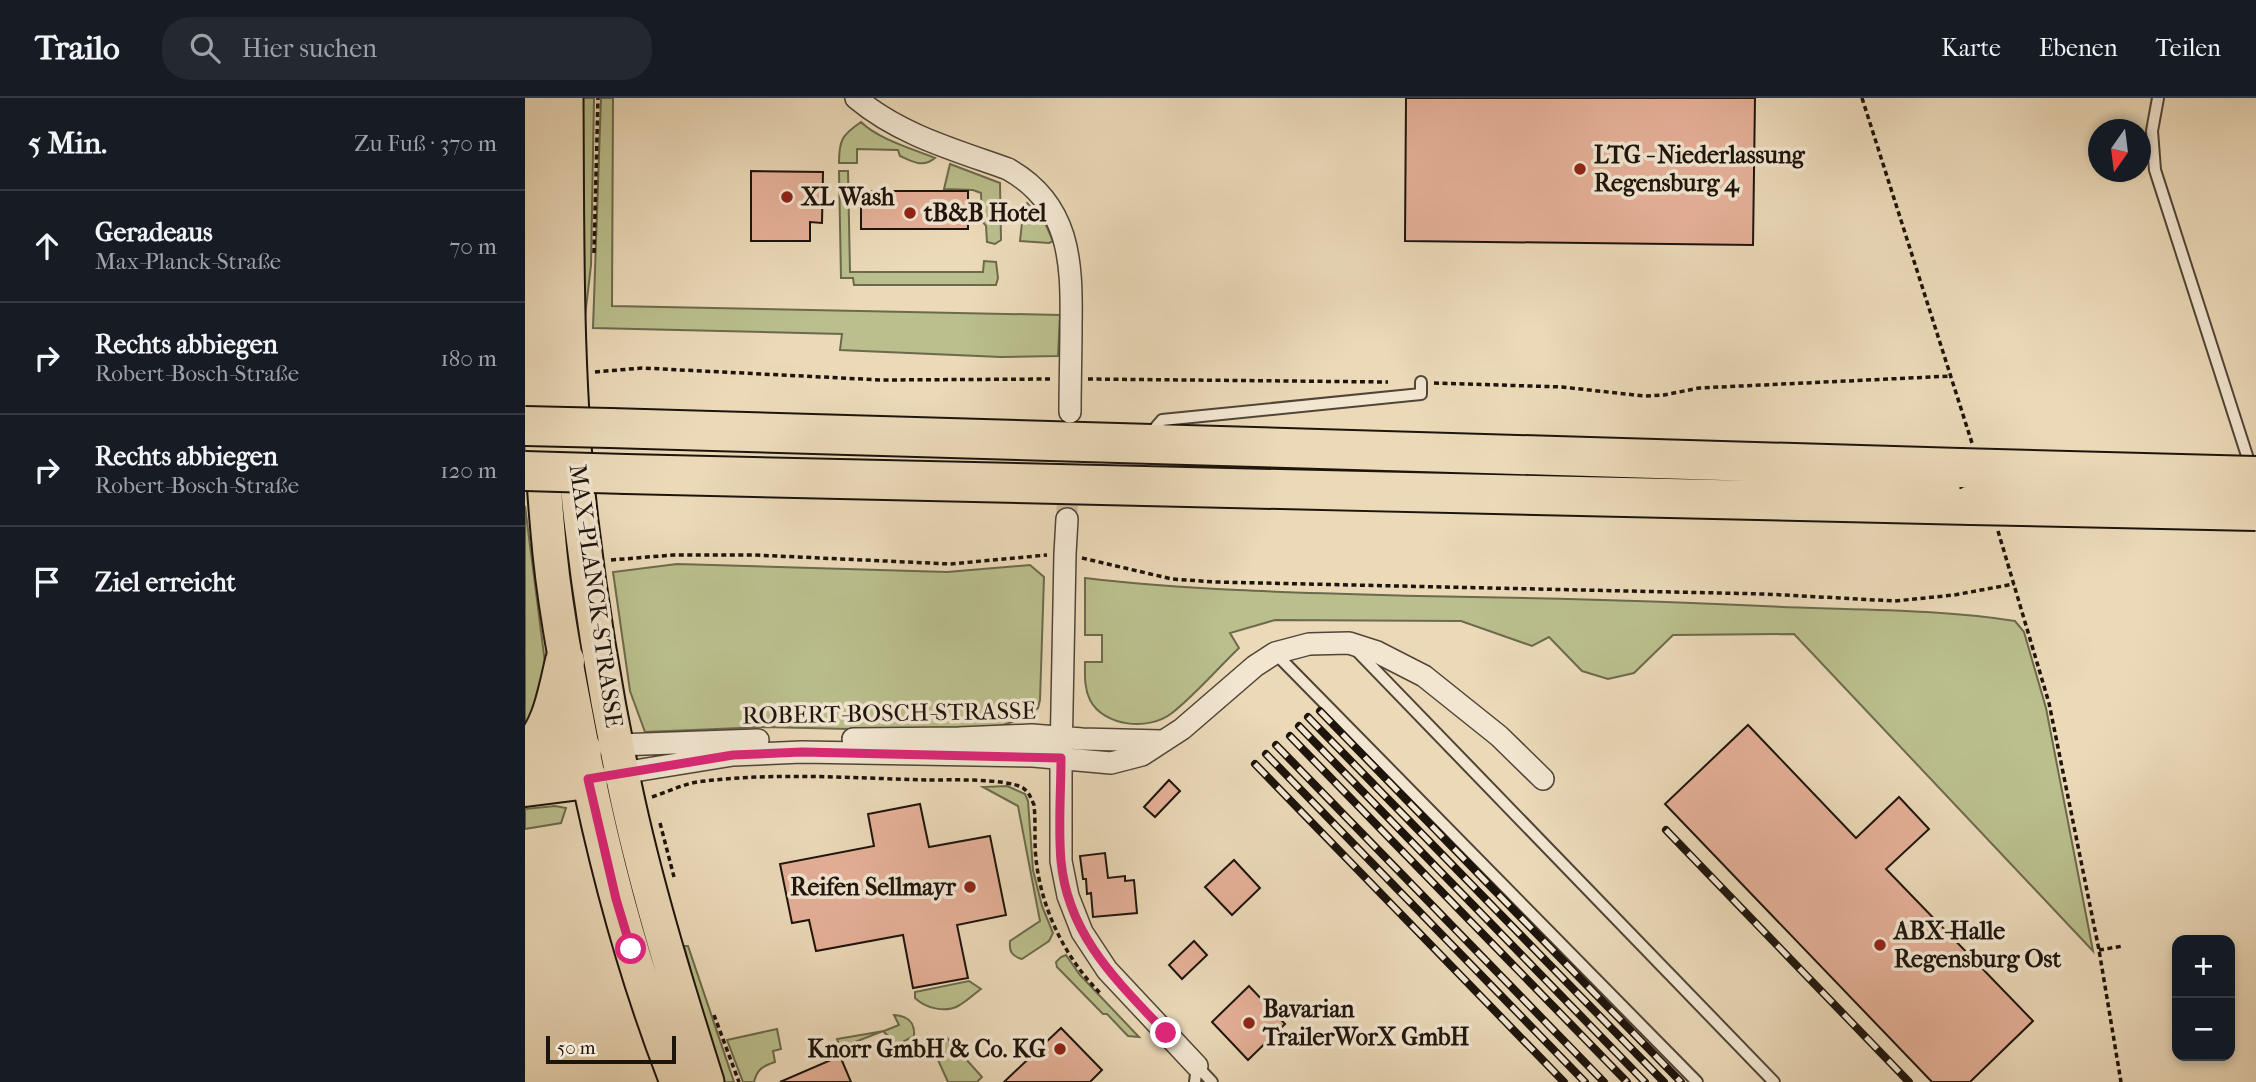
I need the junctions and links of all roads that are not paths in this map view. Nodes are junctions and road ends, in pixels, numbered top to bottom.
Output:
1 (534, 98) edge
2 (566, 98) edge
3 (856, 98) edge
4 (2158, 98) edge
5 (1421, 382) road end
6 (1070, 412) tunnel mouth
7 (525, 426) edge
8 (1156, 427) dead end
9 (525, 471) edge
10 (2256, 476) edge
11 (2256, 483) edge
12 (2256, 510) edge
13 (1067, 519) tunnel mouth
14 (1349, 643) junction
15 (1275, 653) junction
16 (565, 661) junction
17 (1061, 748) junction
18 (525, 755) edge
19 (525, 761) edge
20 (611, 763) junction
21 (1543, 779) dead end
22 (525, 787) edge
23 (1196, 1074) edge
24 (677, 1082) edge
25 (707, 1082) edge
26 (1212, 1082) edge
27 (1697, 1082) edge
28 (1774, 1082) edge

1 - 16 main road, MAX-PLANCK-STRASSE
2 - 20 main road, MAX-PLANCK-STRASSE
3 - 6 street
4 - 11 lane
5 - 8 lane
7 - 10 highway, bridge
9 - 12 highway, bridge
13 - 17 street
14 - 15 street, ROBERT-BOSCH-STRASSE
14 - 21 street, ROBERT-BOSCH-STRASSE
14 - 28 lane
15 - 17 street, ROBERT-BOSCH-STRASSE
15 - 27 lane
16 - 18 highway
16 - 20 main road, MAX-PLANCK-STRASSE
17 - 20 street, ROBERT-BOSCH-STRASSE
17 - 20 street, ROBERT-BOSCH-STRASSE
17 - 23 street
19 - 20 highway
20 - 22 highway
20 - 24 main road, MAX-PLANCK-STRASSE
20 - 25 main road, MAX-PLANCK-STRASSE
23 - 26 lane

